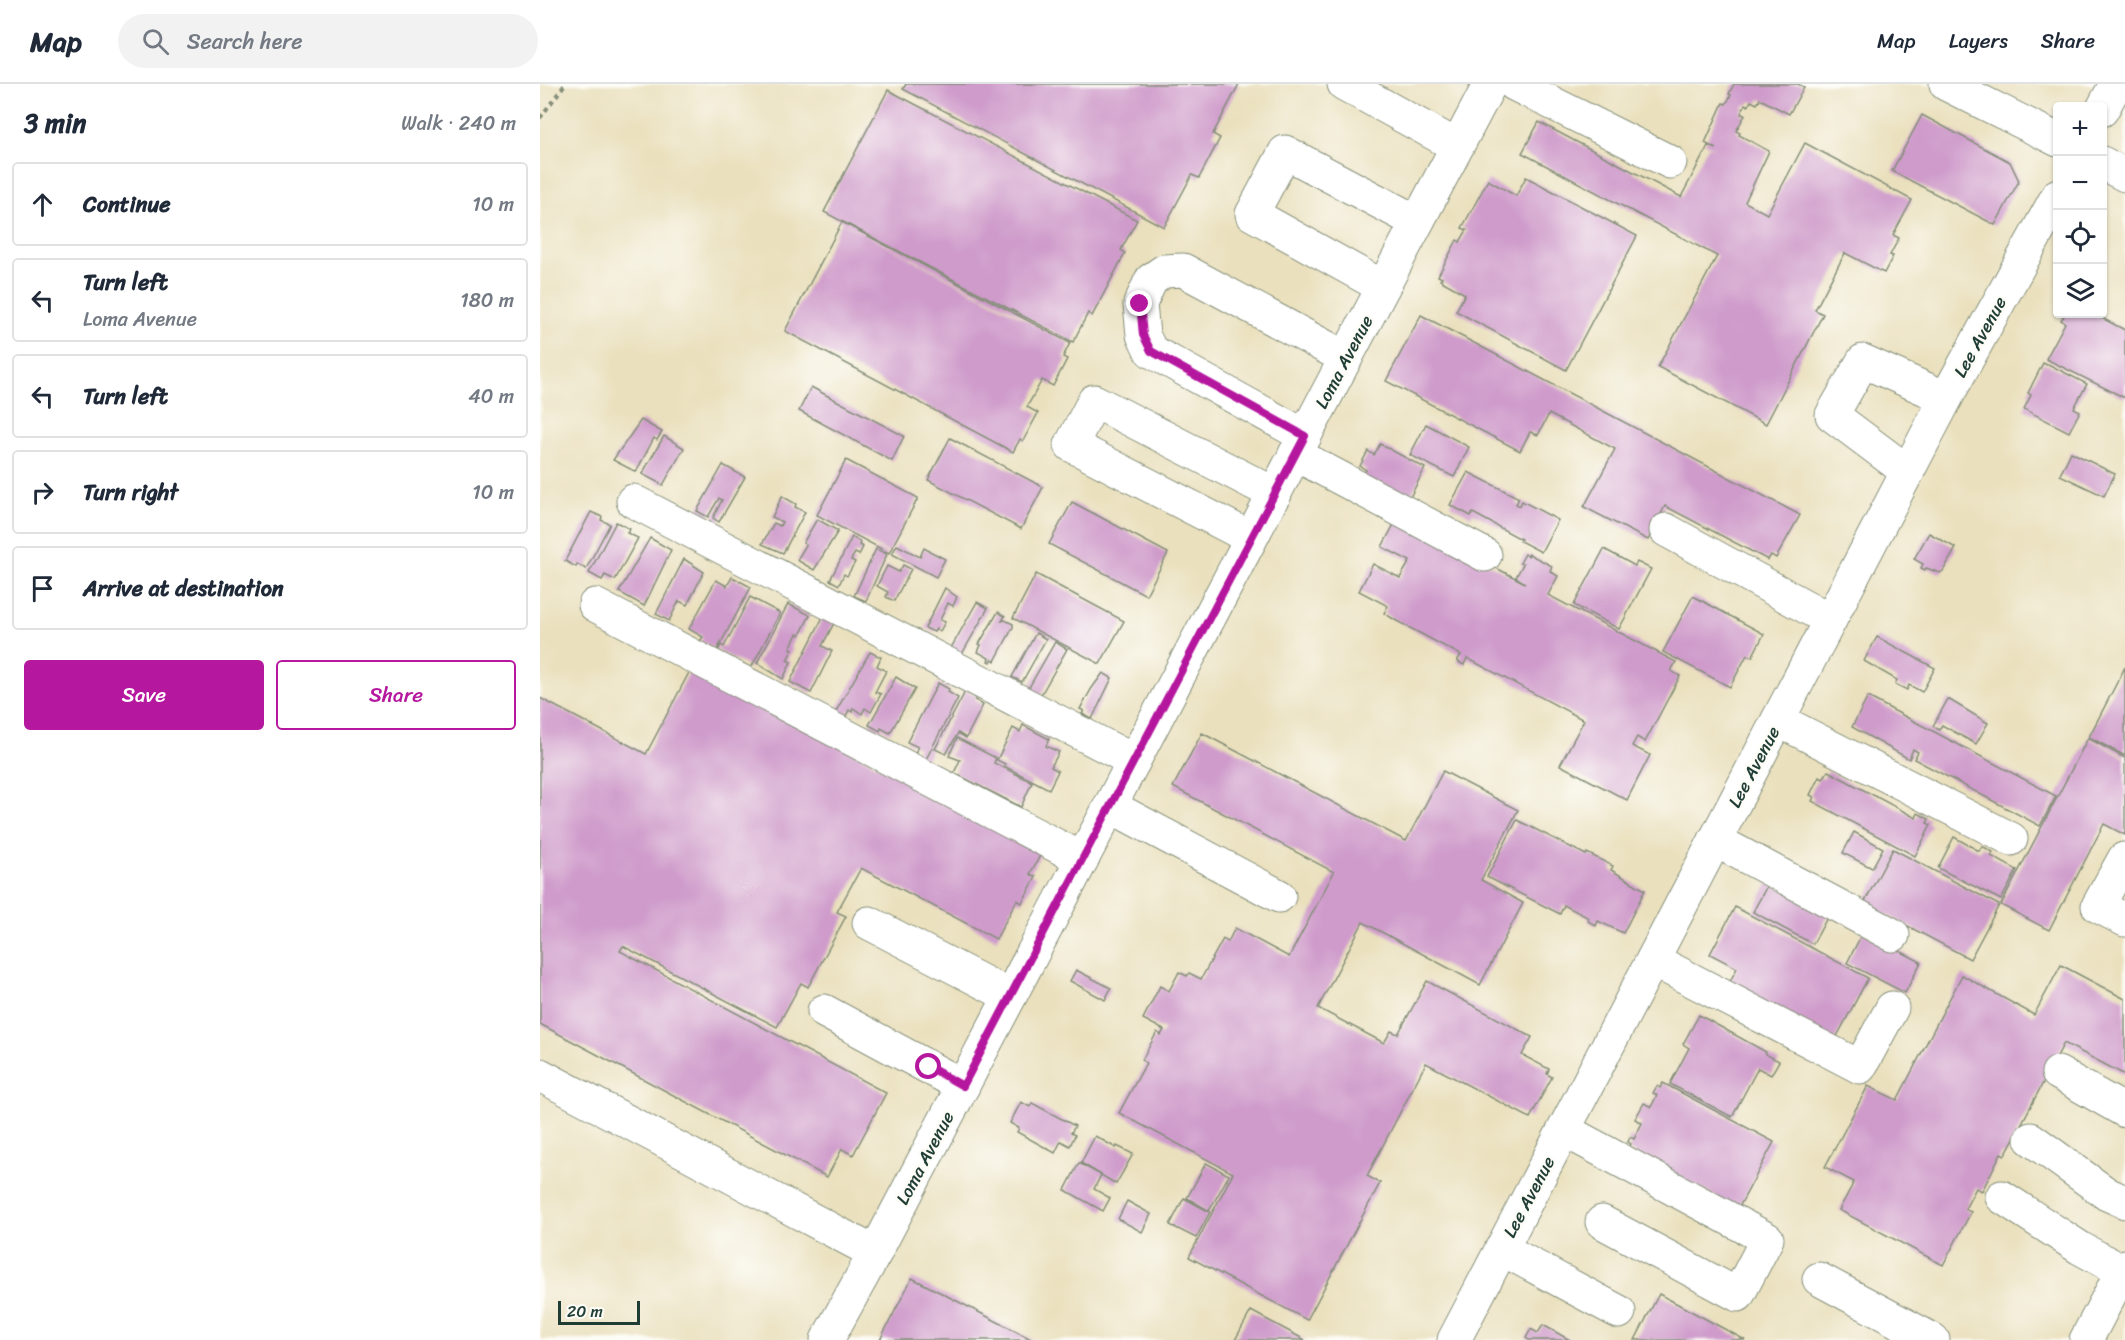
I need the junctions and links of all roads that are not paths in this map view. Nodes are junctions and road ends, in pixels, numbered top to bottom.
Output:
1 (1344, 84) edge
2 (1490, 84) edge
3 (1514, 84) edge
4 (1946, 84) edge
5 (2116, 84) edge
6 (2107, 102) edge
7 (2053, 138) edge
8 (1458, 146) junction
9 (1670, 162) dead end
10 (2107, 166) edge
11 (2125, 175) edge
12 (2053, 204) edge
13 (1417, 222) junction
14 (1383, 287) junction
15 (1346, 358) junction
16 (1946, 398) junction
17 (1300, 445) junction
18 (1908, 472) junction
19 (1275, 494) junction
20 (633, 501) dead end
21 (1666, 530) dead end
22 (1251, 538) junction
23 (1485, 555) dead end
24 (595, 605) dead end
25 (1830, 620) junction
26 (1778, 720) junction
27 (1134, 761) junction
28 (1110, 806) junction
29 (2011, 839) dead end
30 (1715, 840) junction
31 (1082, 859) junction
32 (2125, 860) edge
33 (1279, 896) dead end
34 (2125, 920) edge
35 (869, 923) dead end
36 (1893, 935) dead end
37 (1653, 960) junction
38 (1010, 996) junction
39 (1892, 1008) dead end
40 (824, 1011) dead end
41 (2058, 1072) dead end
42 (540, 1075) edge
43 (963, 1086) junction
44 (2125, 1111) edge
45 (1564, 1130) junction
46 (2031, 1139) dead end
47 (2002, 1197) dead end
48 (2125, 1202) edge
49 (1602, 1222) dead end
50 (1502, 1249) junction
51 (875, 1252) junction
52 (2124, 1269) edge
53 (1819, 1279) dead end
54 (1619, 1312) dead end
55 (827, 1340) edge
56 (1454, 1340) edge
57 (1933, 1340) edge
58 (2086, 1340) edge

1 - 8 street
2 - 8 street, Loma Avenue
3 - 9 street
4 - 7 street
5 - 6 street
8 - 13 street, Loma Avenue
10 - 11 street
12 - 16 street, Lee Avenue
13 - 14 street, Loma Avenue
13 - 14 street
14 - 15 street, Loma Avenue
15 - 17 street, Loma Avenue
15 - 17 street
16 - 18 street, Lee Avenue
16 - 18 street
17 - 19 street, Loma Avenue
17 - 23 street
18 - 25 street, Lee Avenue
19 - 22 street, Loma Avenue
19 - 22 street
20 - 27 street
21 - 25 street
22 - 27 street, Loma Avenue
24 - 31 street
25 - 26 street, Lee Avenue
26 - 29 street
26 - 30 street, Lee Avenue
27 - 28 street, Loma Avenue
28 - 31 street, Loma Avenue
28 - 33 street
30 - 36 street
30 - 37 street, Lee Avenue
31 - 38 street, Loma Avenue
32 - 34 street
35 - 38 street
37 - 39 street
37 - 45 street, Lee Avenue
38 - 43 street, Loma Avenue
40 - 43 street
41 - 44 street
42 - 51 street
43 - 51 street, Loma Avenue
45 - 49 street
45 - 50 street, Lee Avenue
46 - 48 street
47 - 52 street
50 - 54 street
50 - 56 street, Lee Avenue
51 - 55 street, Loma Avenue
52 - 58 street
53 - 57 street

